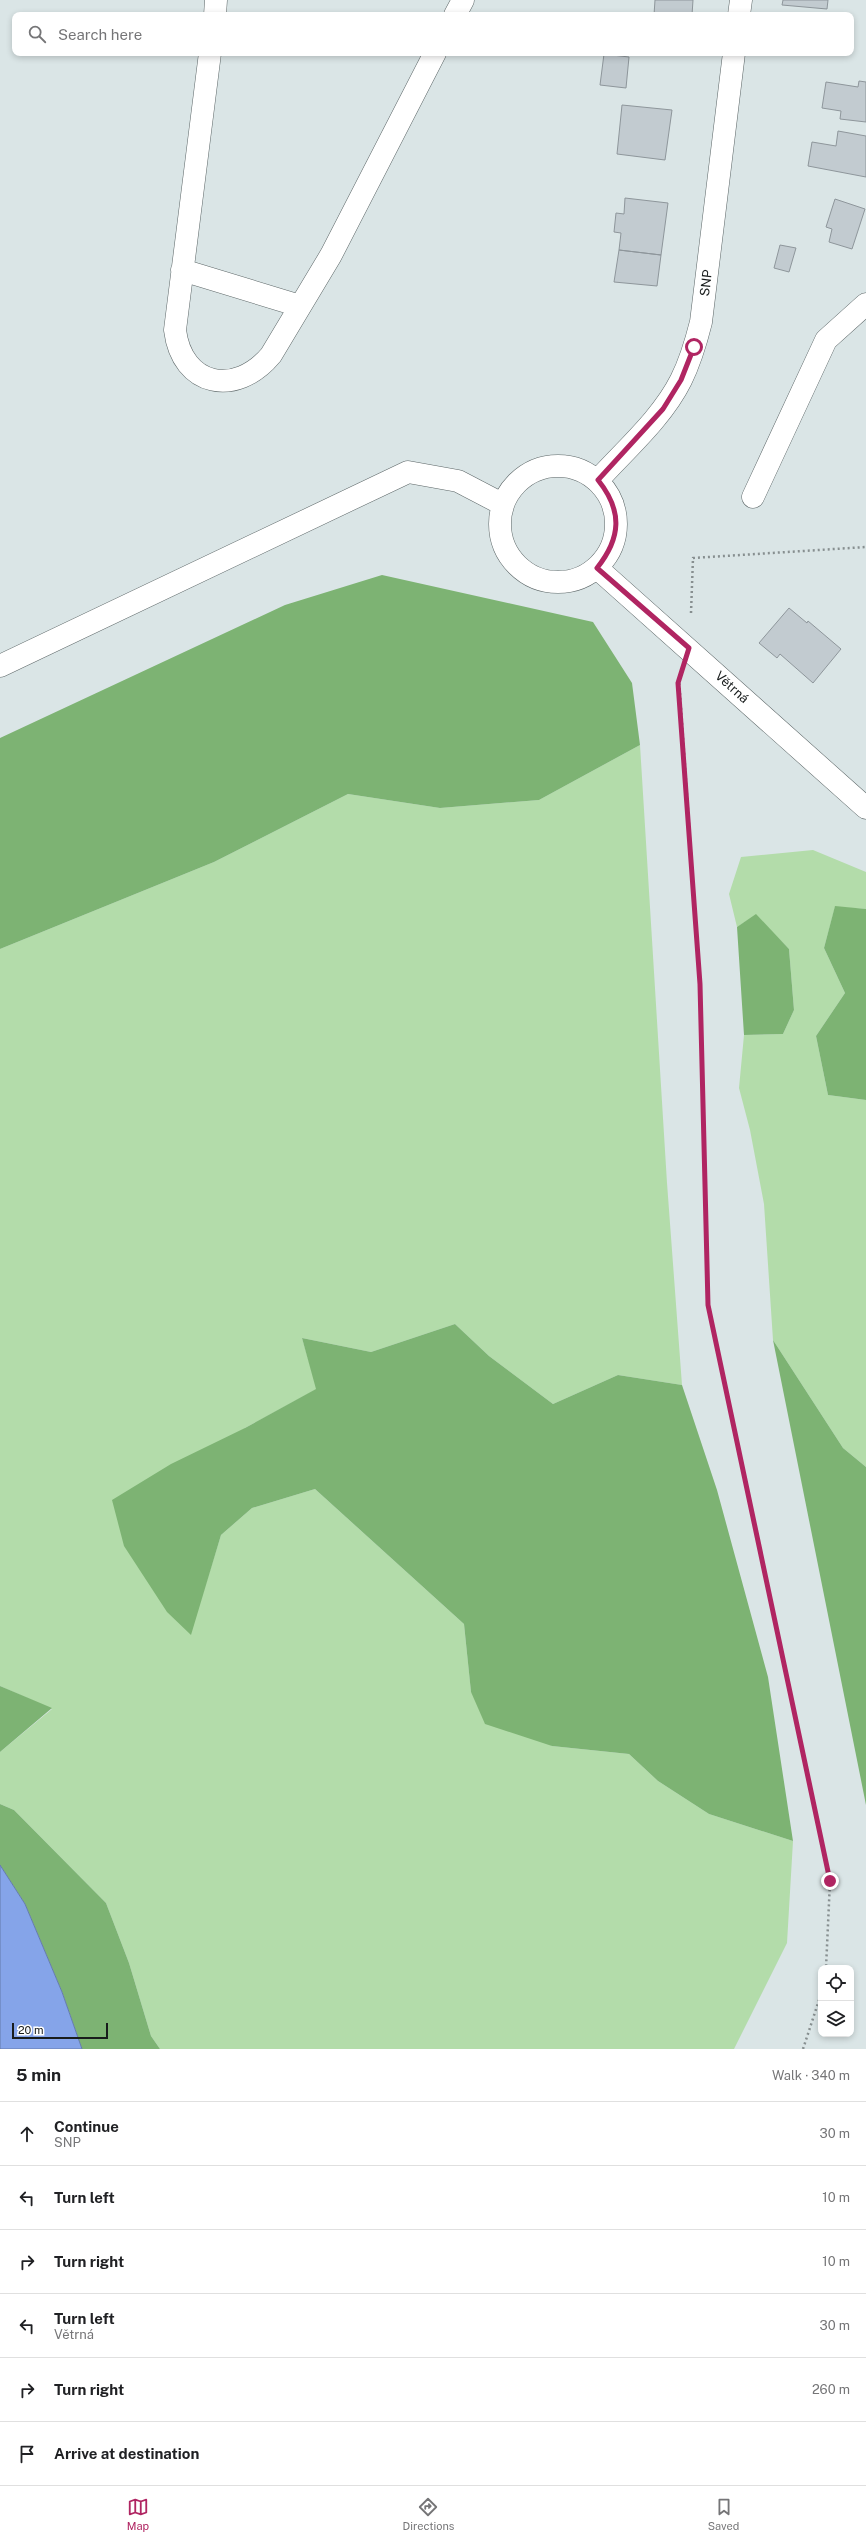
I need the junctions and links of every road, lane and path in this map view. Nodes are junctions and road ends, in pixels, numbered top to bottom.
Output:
1 (216, 0) edge
2 (463, 0) edge
3 (741, 0) edge
4 (215, 12) edge
5 (457, 12) edge
6 (739, 12) edge
7 (210, 56) edge
8 (433, 56) edge
9 (734, 56) edge
10 (182, 270) junction
11 (866, 304) edge
12 (300, 306) junction
13 (598, 480) junction
14 (753, 497) dead end
15 (502, 504) junction
16 (866, 547) edge
17 (597, 568) junction
18 (689, 648) junction
19 (0, 666) edge
20 (866, 808) edge
21 (826, 1965) edge
22 (819, 2001) edge
23 (803, 2049) edge

1 - 4 street
2 - 5 street
3 - 6 street
7 - 10 street
8 - 12 street
9 - 13 street, SNP
10 - 12 street
10 - 12 street
11 - 14 street
13 - 15 street
13 - 17 street
15 - 17 street
15 - 19 street
16 - 18 path
17 - 18 street, Větrná
18 - 20 street, Větrná
18 - 21 path
22 - 23 path

